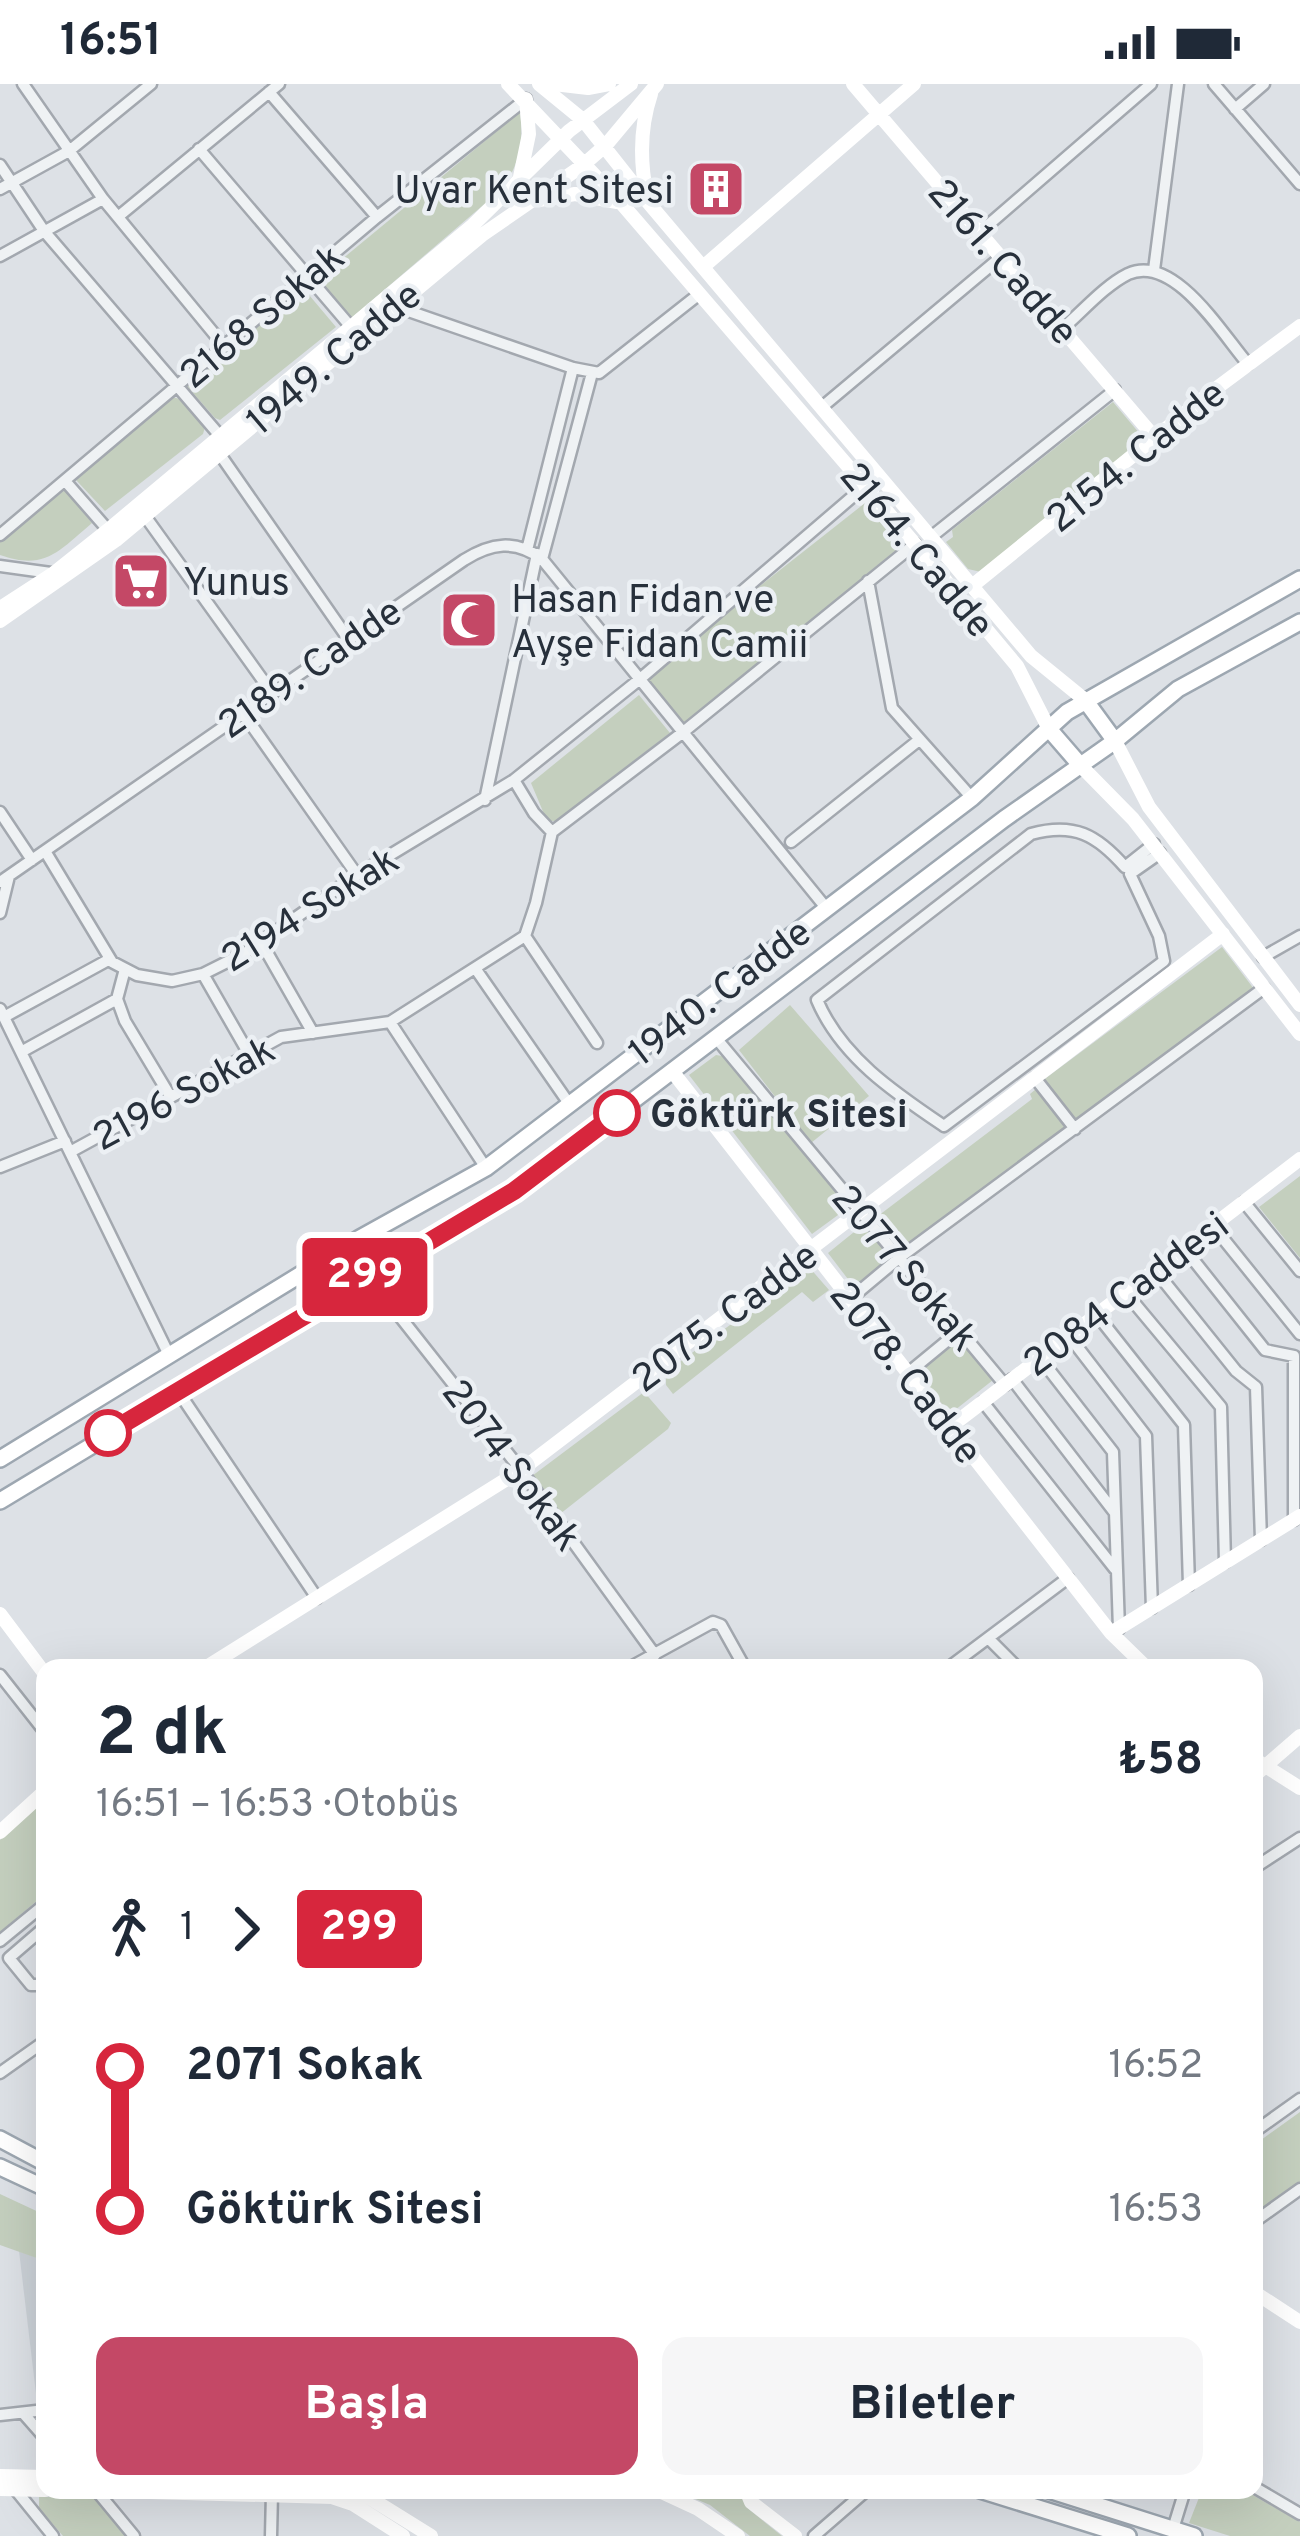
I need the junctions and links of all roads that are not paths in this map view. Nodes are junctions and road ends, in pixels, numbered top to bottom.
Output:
1 (23, 84) edge
2 (151, 84) edge
3 (508, 84) edge
4 (539, 84) edge
5 (554, 84) edge
6 (609, 84) edge
7 (631, 84) edge
8 (853, 84) edge
9 (914, 84) edge
10 (1151, 84) edge
11 (1178, 84) edge
12 (1214, 84) edge
13 (1264, 84) edge
14 (655, 86) edge
15 (274, 88) edge
16 (526, 99) junction
17 (1235, 109) junction
18 (879, 114) junction
19 (583, 120) junction
20 (560, 141) junction
21 (606, 145) junction
22 (200, 149) junction
23 (69, 151) junction
24 (0, 165) edge
25 (582, 166) junction
26 (518, 182) junction
27 (1300, 184) edge
28 (5, 185) edge
29 (103, 199) junction
30 (647, 201) junction
31 (622, 203) junction
32 (523, 205) junction
33 (119, 216) junction
34 (377, 217) junction
35 (44, 231) junction
36 (980, 232) junction
37 (0, 256) edge
38 (1001, 257) junction
39 (703, 267) junction
40 (1154, 270) junction
41 (306, 278) junction
42 (698, 295) junction
43 (394, 306) junction
44 (351, 327) junction
45 (1062, 329) junction
46 (1298, 330) edge
47 (225, 347) junction
48 (1248, 364) junction
49 (573, 368) junction
50 (592, 373) junction
51 (178, 384) junction
52 (1114, 390) junction
53 (822, 407) junction
54 (220, 436) junction
55 (1155, 438) junction
56 (219, 453) junction
57 (66, 482) junction
58 (866, 486) junction
59 (145, 516) junction
60 (108, 530) junction
61 (0, 535) edge
62 (931, 537) junction
63 (915, 544) junction
64 (535, 554) junction
65 (0, 566) edge
66 (54, 573) junction
67 (1300, 579) edge
68 (868, 580) junction
69 (972, 586) junction
70 (0, 590) edge
71 (10, 607) edge
72 (0, 621) edge
73 (1300, 622) edge
74 (349, 640) junction
75 (640, 679) junction
76 (272, 693) junction
77 (1085, 700) junction
78 (243, 713) junction
79 (1049, 729) junction
80 (682, 733) junction
81 (919, 740) junction
82 (1115, 741) junction
83 (1082, 766) junction
84 (514, 780) junction
85 (972, 798) junction
86 (484, 800) junction
87 (0, 812) edge
88 (552, 832) junction
89 (791, 842) dead end
90 (1157, 849) junction
91 (45, 851) junction
92 (32, 860) junction
93 (1127, 870) junction
94 (357, 875) junction
95 (4, 879) edge
96 (827, 909) junction
97 (0, 913) edge
98 (1223, 934) junction
99 (524, 936) junction
100 (1300, 936) edge
101 (261, 942) junction
102 (1263, 957) junction
103 (110, 958) junction
104 (124, 968) junction
105 (475, 968) junction
106 (203, 974) junction
107 (1264, 988) junction
108 (116, 999) junction
109 (1300, 1005) edge
110 (2, 1013) edge
111 (390, 1022) junction
112 (313, 1033) junction
113 (1300, 1034) edge
114 (716, 1038) junction
115 (597, 1042) dead end
116 (21, 1052) junction
117 (249, 1054) junction
118 (672, 1071) junction
119 (1035, 1078) junction
120 (170, 1096) junction
121 (570, 1105) junction
122 (1075, 1129) junction
123 (67, 1146) junction
124 (1300, 1160) edge
125 (0, 1167) edge
126 (486, 1168) junction
127 (1244, 1202) junction
128 (861, 1212) junction
129 (1213, 1226) junction
130 (1184, 1248) junction
131 (812, 1250) junction
132 (899, 1258) junction
133 (1155, 1270) junction
134 (1300, 1270) edge
135 (368, 1276) junction
136 (1126, 1293) junction
137 (850, 1299) junction
138 (1097, 1315) junction
139 (1295, 1328) edge
140 (959, 1330) junction
141 (1069, 1336) junction
142 (169, 1355) junction
143 (1040, 1358) junction
144 (908, 1372) junction
145 (1009, 1382) junction
146 (178, 1390) junction
147 (983, 1402) junction
148 (950, 1427) junction
149 (0, 1459) edge
150 (521, 1470) junction
151 (0, 1501) edge
152 (1115, 1514) junction
153 (1297, 1518) edge
154 (1261, 1540) junction
155 (1226, 1562) junction
156 (1116, 1570) junction
157 (1068, 1579) junction
158 (1189, 1585) junction
159 (317, 1598) junction
160 (1152, 1608) junction
161 (0, 1613) edge
162 (1115, 1631) junction
163 (988, 1638) junction
164 (655, 1654) junction
165 (219, 1659) edge
166 (646, 1659) edge
167 (741, 1659) edge
168 (959, 1659) edge
169 (1009, 1659) edge
170 (1139, 1659) edge
171 (36, 1662) edge
172 (0, 1675) edge
173 (36, 1721) edge
174 (1300, 1736) edge
175 (1263, 1763) edge
176 (1263, 1770) edge
177 (1300, 1788) edge
178 (36, 1798) edge
179 (0, 1832) edge
180 (1300, 1838) edge
181 (1263, 1862) edge
182 (36, 1911) edge
183 (36, 1935) edge
184 (0, 1941) edge
185 (36, 1985) edge
186 (36, 2047) edge
187 (0, 2073) edge
188 (1300, 2099) edge
189 (1263, 2125) edge
190 (0, 2139) edge
191 (36, 2158) edge
192 (0, 2167) edge
193 (36, 2184) edge
194 (1300, 2188) edge
195 (1263, 2215) edge
196 (1263, 2298) edge
197 (1300, 2322) edge
198 (36, 2411) edge
199 (23, 2413) junction
200 (0, 2415) edge
201 (36, 2428) edge
202 (7, 2483) edge
203 (1263, 2491) edge
204 (103, 2499) edge
205 (272, 2499) edge
206 (344, 2499) edge
207 (371, 2499) edge
208 (674, 2499) edge
209 (750, 2499) edge
210 (856, 2499) edge
211 (1009, 2499) edge
212 (1077, 2499) edge
213 (1183, 2499) edge
214 (1300, 2514) edge
215 (724, 2525) junction
216 (1174, 2530) junction
217 (384, 2531) edge
218 (53, 2536) edge
219 (134, 2536) edge
220 (272, 2536) edge
221 (403, 2536) edge
222 (431, 2536) edge
223 (709, 2536) edge
224 (738, 2536) edge
225 (794, 2536) edge
226 (814, 2536) edge
227 (1127, 2536) edge
228 (1194, 2536) edge

1 - 23 street
2 - 23 street
3 - 16 street, 2164. Cadde
4 - 19 street, 2164. Cadde
5 - 6 street
7 - 19 street, 1949. Cadde
8 - 18 street, 2161. Cadde
9 - 18 street
10 - 36 street
11 - 40 street
12 - 17 street
13 - 17 street
14 - 21 street, 1949. Cadde
14 - 30 street
15 - 22 street
15 - 34 street
16 - 20 street, 2164. Cadde
16 - 26 street
16 - 34 street, 2168 Sokak
17 - 27 street
18 - 36 street, 2161. Cadde
18 - 39 street
19 - 20 street, 1949. Cadde
19 - 21 street, 2164. Cadde
20 - 25 street, 2164. Cadde
20 - 26 street, 1949. Cadde
21 - 25 street, 1949. Cadde
21 - 30 street, 2164. Cadde
22 - 33 street
22 - 41 street
23 - 28 street
23 - 29 street
24 - 28 street
25 - 31 street, 2164. Cadde
25 - 32 street, 1949. Cadde
26 - 44 street, 1949. Cadde
28 - 35 street
29 - 33 street
29 - 35 street
30 - 39 street, 2164. Cadde
31 - 32 street
31 - 42 street, 2164. Cadde
32 - 43 street, 1949. Cadde
33 - 47 street
34 - 41 street, 2168 Sokak
35 - 37 street
35 - 51 street
36 - 38 street, 2161. Cadde
38 - 45 street, 2161. Cadde
38 - 53 street
39 - 53 street, 2164. Cadde
40 - 45 street
40 - 48 street
41 - 44 street
41 - 47 street, 2168 Sokak
42 - 50 street
42 - 58 street, 2164. Cadde
43 - 49 street
43 - 56 street, 1949. Cadde
44 - 54 street, 1949. Cadde
45 - 52 street, 2161. Cadde
46 - 48 street, 2154. Cadde
47 - 51 street, 2168 Sokak
48 - 55 street, 2154. Cadde
49 - 50 street
49 - 64 street
50 - 64 street
51 - 54 street
51 - 57 street, 2168 Sokak
52 - 55 street, 2161. Cadde
52 - 62 street
53 - 62 street, 2164. Cadde
54 - 60 street, 1949. Cadde
55 - 69 street, 2154. Cadde
56 - 59 street, 1949. Cadde
56 - 74 street
57 - 60 street
57 - 61 street, 2168 Sokak
58 - 63 street, 2164. Cadde
58 - 75 street, 2194 Sokak
59 - 71 street, 1949. Cadde
59 - 76 street
60 - 66 street, 1949. Cadde
62 - 69 street, 2164. Cadde
63 - 68 street
63 - 79 street, 2164. Cadde
64 - 74 street, 2189. Cadde
64 - 75 street
64 - 86 street
65 - 66 street
66 - 71 street, 1949. Cadde
67 - 77 main road, 1940. Cadde
68 - 80 street
68 - 81 street
69 - 77 street, 2164. Cadde
70 - 71 street
71 - 72 street, 1949. Cadde
73 - 82 main road, 1940. Cadde
74 - 76 street, 2189. Cadde
75 - 80 street
75 - 84 street, 2194 Sokak
76 - 78 street, 2189. Cadde
77 - 79 main road, 1940. Cadde
77 - 82 main road, 2164. Cadde
78 - 91 street, 2189. Cadde
78 - 94 street
79 - 83 main road, 2164. Cadde
79 - 85 main road, 1940. Cadde
80 - 88 street
80 - 96 street
81 - 85 street
81 - 89 street
82 - 83 main road, 1940. Cadde
82 - 102 street, 2164. Cadde
83 - 90 street, 2164. Cadde
83 - 114 main road, 1940. Cadde
84 - 86 street, 2194 Sokak
84 - 88 street
85 - 96 main road, 1940. Cadde
86 - 94 street, 2194 Sokak
87 - 92 street
88 - 99 street
90 - 93 street
90 - 98 street, 2164. Cadde
91 - 92 street, 2189. Cadde
91 - 103 street, 2194 Sokak
92 - 95 street, 2189. Cadde
93 - 93 street
94 - 101 street, 2194 Sokak
95 - 97 street
96 - 121 main road, 1940. Cadde
98 - 107 street, 2164. Cadde
98 - 119 street, 2075. Cadde
99 - 105 street, 2196 Sokak
99 - 115 street
100 - 102 street
101 - 106 street, 2194 Sokak
101 - 112 street
102 - 109 street, 2164. Cadde
103 - 104 street, 2194 Sokak
103 - 110 street
104 - 106 street, 2194 Sokak
104 - 108 street
105 - 111 street, 2196 Sokak
105 - 121 street
106 - 117 street
107 - 113 street, 2164. Cadde
107 - 122 street
108 - 116 street
108 - 120 street
110 - 116 street
111 - 112 street, 2196 Sokak
111 - 126 street
112 - 117 street, 2196 Sokak
114 - 118 main road, 1940. Cadde
114 - 128 street, 2077 Sokak
116 - 123 street
117 - 120 street, 2196 Sokak
118 - 131 street, 2078. Cadde
118 - 135 main road, 1940. Cadde
119 - 122 street
119 - 128 street, 2075. Cadde
120 - 123 street, 2196 Sokak
121 - 126 main road, 1940. Cadde
122 - 132 street
123 - 125 street, 2196 Sokak
123 - 142 street
124 - 127 street, 2084 Caddesi
126 - 142 main road, 1940. Cadde
127 - 129 street, 2084 Caddesi
127 - 134 street
128 - 131 street, 2075. Cadde
128 - 132 street, 2077 Sokak
129 - 130 street, 2084 Caddesi
129 - 139 street
130 - 133 street, 2084 Caddesi
130 - 153 street
131 - 137 street, 2078. Cadde
131 - 150 street, 2075. Cadde
132 - 137 street
132 - 140 street, 2077 Sokak
133 - 136 street, 2084 Caddesi
133 - 154 street
135 - 146 main road, 1940. Cadde
135 - 150 street, 2074 Sokak
136 - 138 street, 2084 Caddesi
136 - 155 street
137 - 144 street, 2078. Cadde
138 - 141 street, 2084 Caddesi
138 - 158 street
140 - 144 street
140 - 145 street, 2077 Sokak
141 - 143 street, 2084 Caddesi
141 - 160 street
142 - 149 main road, 1940. Cadde
143 - 145 street, 2084 Caddesi
143 - 152 street
144 - 148 street, 2078. Cadde
145 - 147 street, 2084 Caddesi
145 - 152 street, 2077 Sokak
146 - 151 main road, 1940. Cadde
146 - 159 street
147 - 148 street, 2084 Caddesi
147 - 156 street
148 - 157 street, 2078. Cadde
150 - 159 street, 2075. Cadde
150 - 164 street, 2074 Sokak
152 - 156 street
153 - 154 street
154 - 155 street
155 - 158 street
156 - 162 street
157 - 162 street, 2078. Cadde
157 - 163 street
158 - 160 street
159 - 165 street, 2075. Cadde
160 - 162 street
161 - 171 street
162 - 170 street, 2078. Cadde
163 - 168 street
163 - 169 street
164 - 166 street
164 - 167 street
172 - 173 street
174 - 175 street
176 - 177 street
178 - 179 street
180 - 181 street
182 - 184 street
183 - 185 street
186 - 187 street
188 - 189 street
190 - 191 main road
192 - 193 main road
194 - 195 street
196 - 197 street
198 - 199 street
199 - 200 street
199 - 201 street
202 - 218 street
203 - 214 street
204 - 219 street
205 - 220 street
206 - 217 street
207 - 222 street
208 - 215 street
209 - 225 street
210 - 226 street
211 - 227 main road
212 - 216 main road
213 - 216 street
215 - 223 street
215 - 224 street
216 - 228 main road
217 - 221 street

